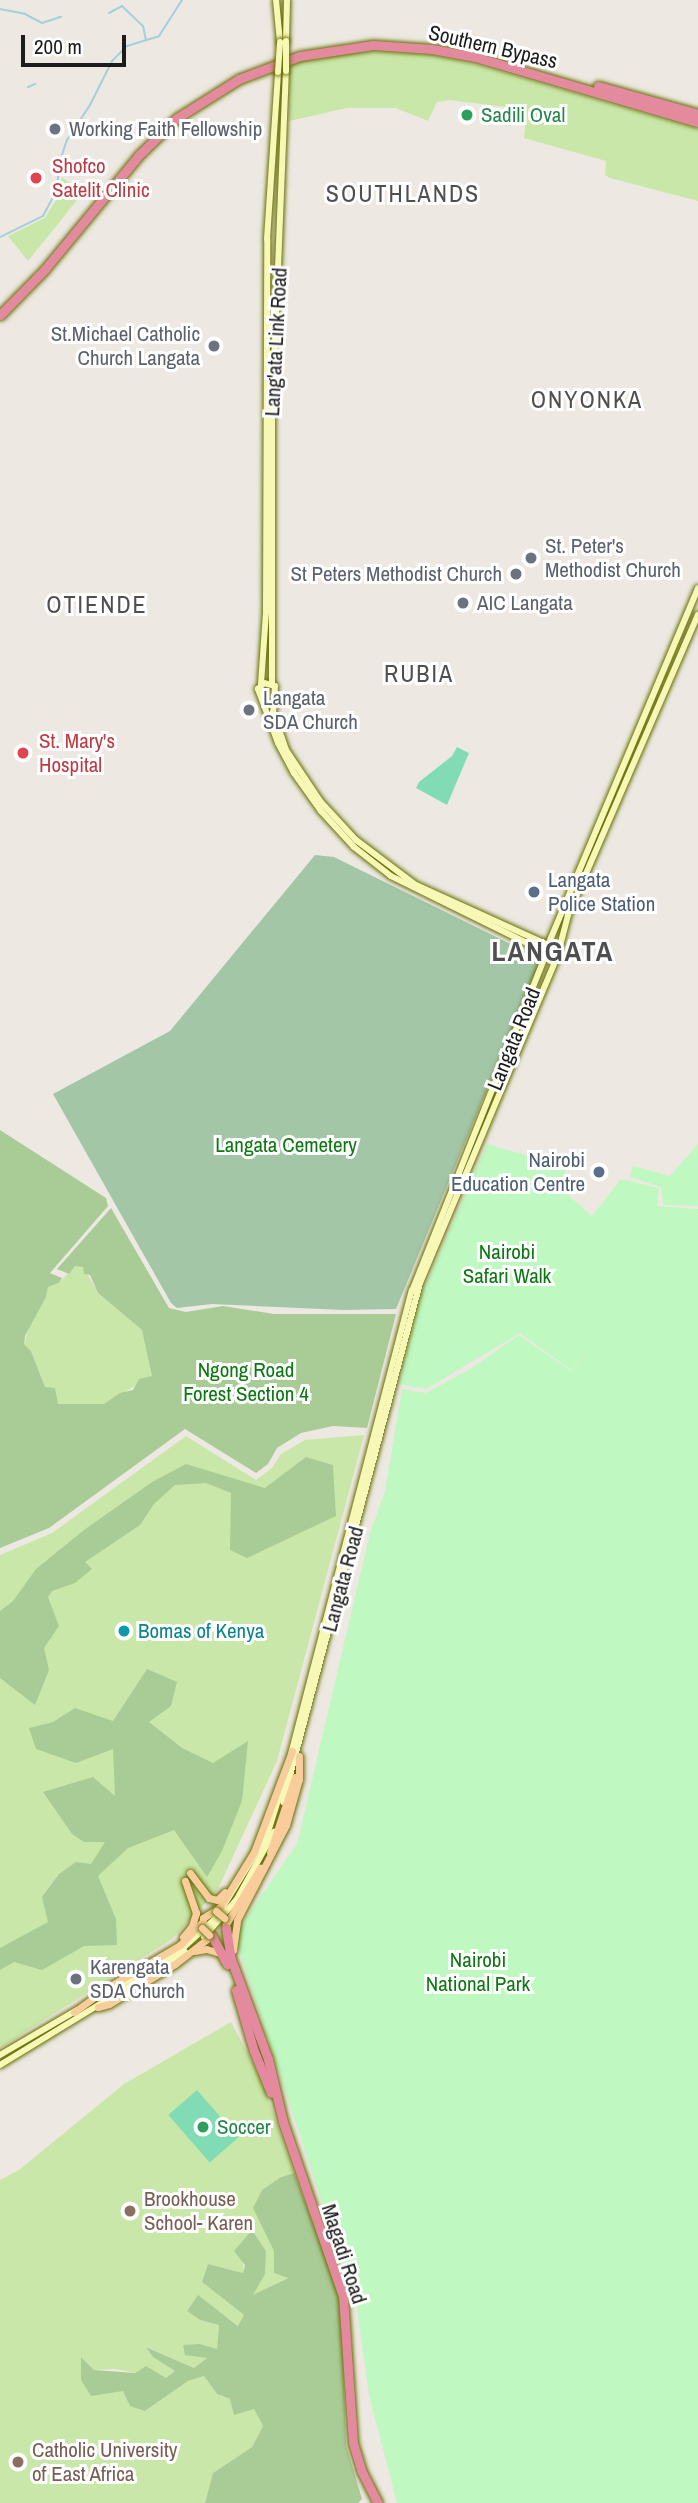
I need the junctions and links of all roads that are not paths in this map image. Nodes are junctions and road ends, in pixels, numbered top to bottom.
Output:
1 (276, 0) edge
2 (287, 0) edge
3 (283, 42) junction
4 (698, 114) edge
5 (698, 122) edge
6 (272, 158) junction
7 (284, 158) junction
8 (268, 214) junction
9 (282, 222) junction
10 (0, 309) edge
11 (0, 315) edge
12 (698, 588) edge
13 (695, 605) edge
14 (698, 615) edge
15 (261, 684) junction
16 (272, 684) junction
17 (260, 698) junction
18 (273, 699) junction
19 (606, 808) junction
20 (614, 811) junction
21 (415, 887) junction
22 (555, 929) junction
23 (548, 945) junction
24 (537, 946) junction
25 (557, 954) junction
26 (296, 1753) junction
27 (261, 1836) junction
28 (190, 1873) dead end
29 (185, 1881) dead end
30 (222, 1917) junction
31 (206, 1932) junction
32 (193, 1951) junction
33 (224, 1955) junction
34 (110, 1986) junction
35 (98, 2007) junction
36 (74, 2012) junction
37 (257, 2031) junction
38 (0, 2055) edge
39 (263, 2060) junction
40 (0, 2065) edge
41 (378, 2503) edge

1 - 3 main road, Lang'ata Link Road
2 - 3 main road, Lang'ata Link Road
3 - 6 main road, Lang'ata Link Road, bridge
3 - 7 main road, Lang'ata Link Road, bridge
4 - 10 highway, Southern Bypass
5 - 11 highway, Southern Bypass
6 - 7 main road
6 - 8 main road, Lang'ata Link Road
7 - 9 main road, Lang'ata Link Road
8 - 9 main road
8 - 15 main road, Lang'ata Link Road
9 - 16 main road, Lang'ata Link Road
12 - 13 main road
13 - 19 main road
14 - 20 main road
15 - 16 main road
15 - 17 main road
16 - 18 main road
17 - 18 main road
17 - 21 main road
18 - 21 main road
19 - 20 main road
19 - 22 main road
20 - 25 main road
21 - 24 main road
21 - 24 main road
22 - 23 main road
22 - 24 main road
23 - 24 main road
23 - 25 main road
24 - 25 main road
24 - 26 main road, Langata Road
25 - 26 main road, Langata Road
26 - 27 main road
26 - 30 main road
26 - 30 main road
26 - 35 main road, Langata Road
26 - 37 main road
27 - 28 main road
27 - 30 main road
29 - 34 main road
30 - 31 main road
30 - 31 main road
30 - 37 highway, Magadi Road
31 - 32 main road
31 - 33 highway, Magadi Road
31 - 34 main road
31 - 36 main road
32 - 33 main road
32 - 35 main road
33 - 39 highway, Magadi Road
34 - 36 main road
35 - 40 main road, Langata Road
36 - 38 main road
37 - 39 highway, Magadi Road
39 - 41 highway, Magadi Road

